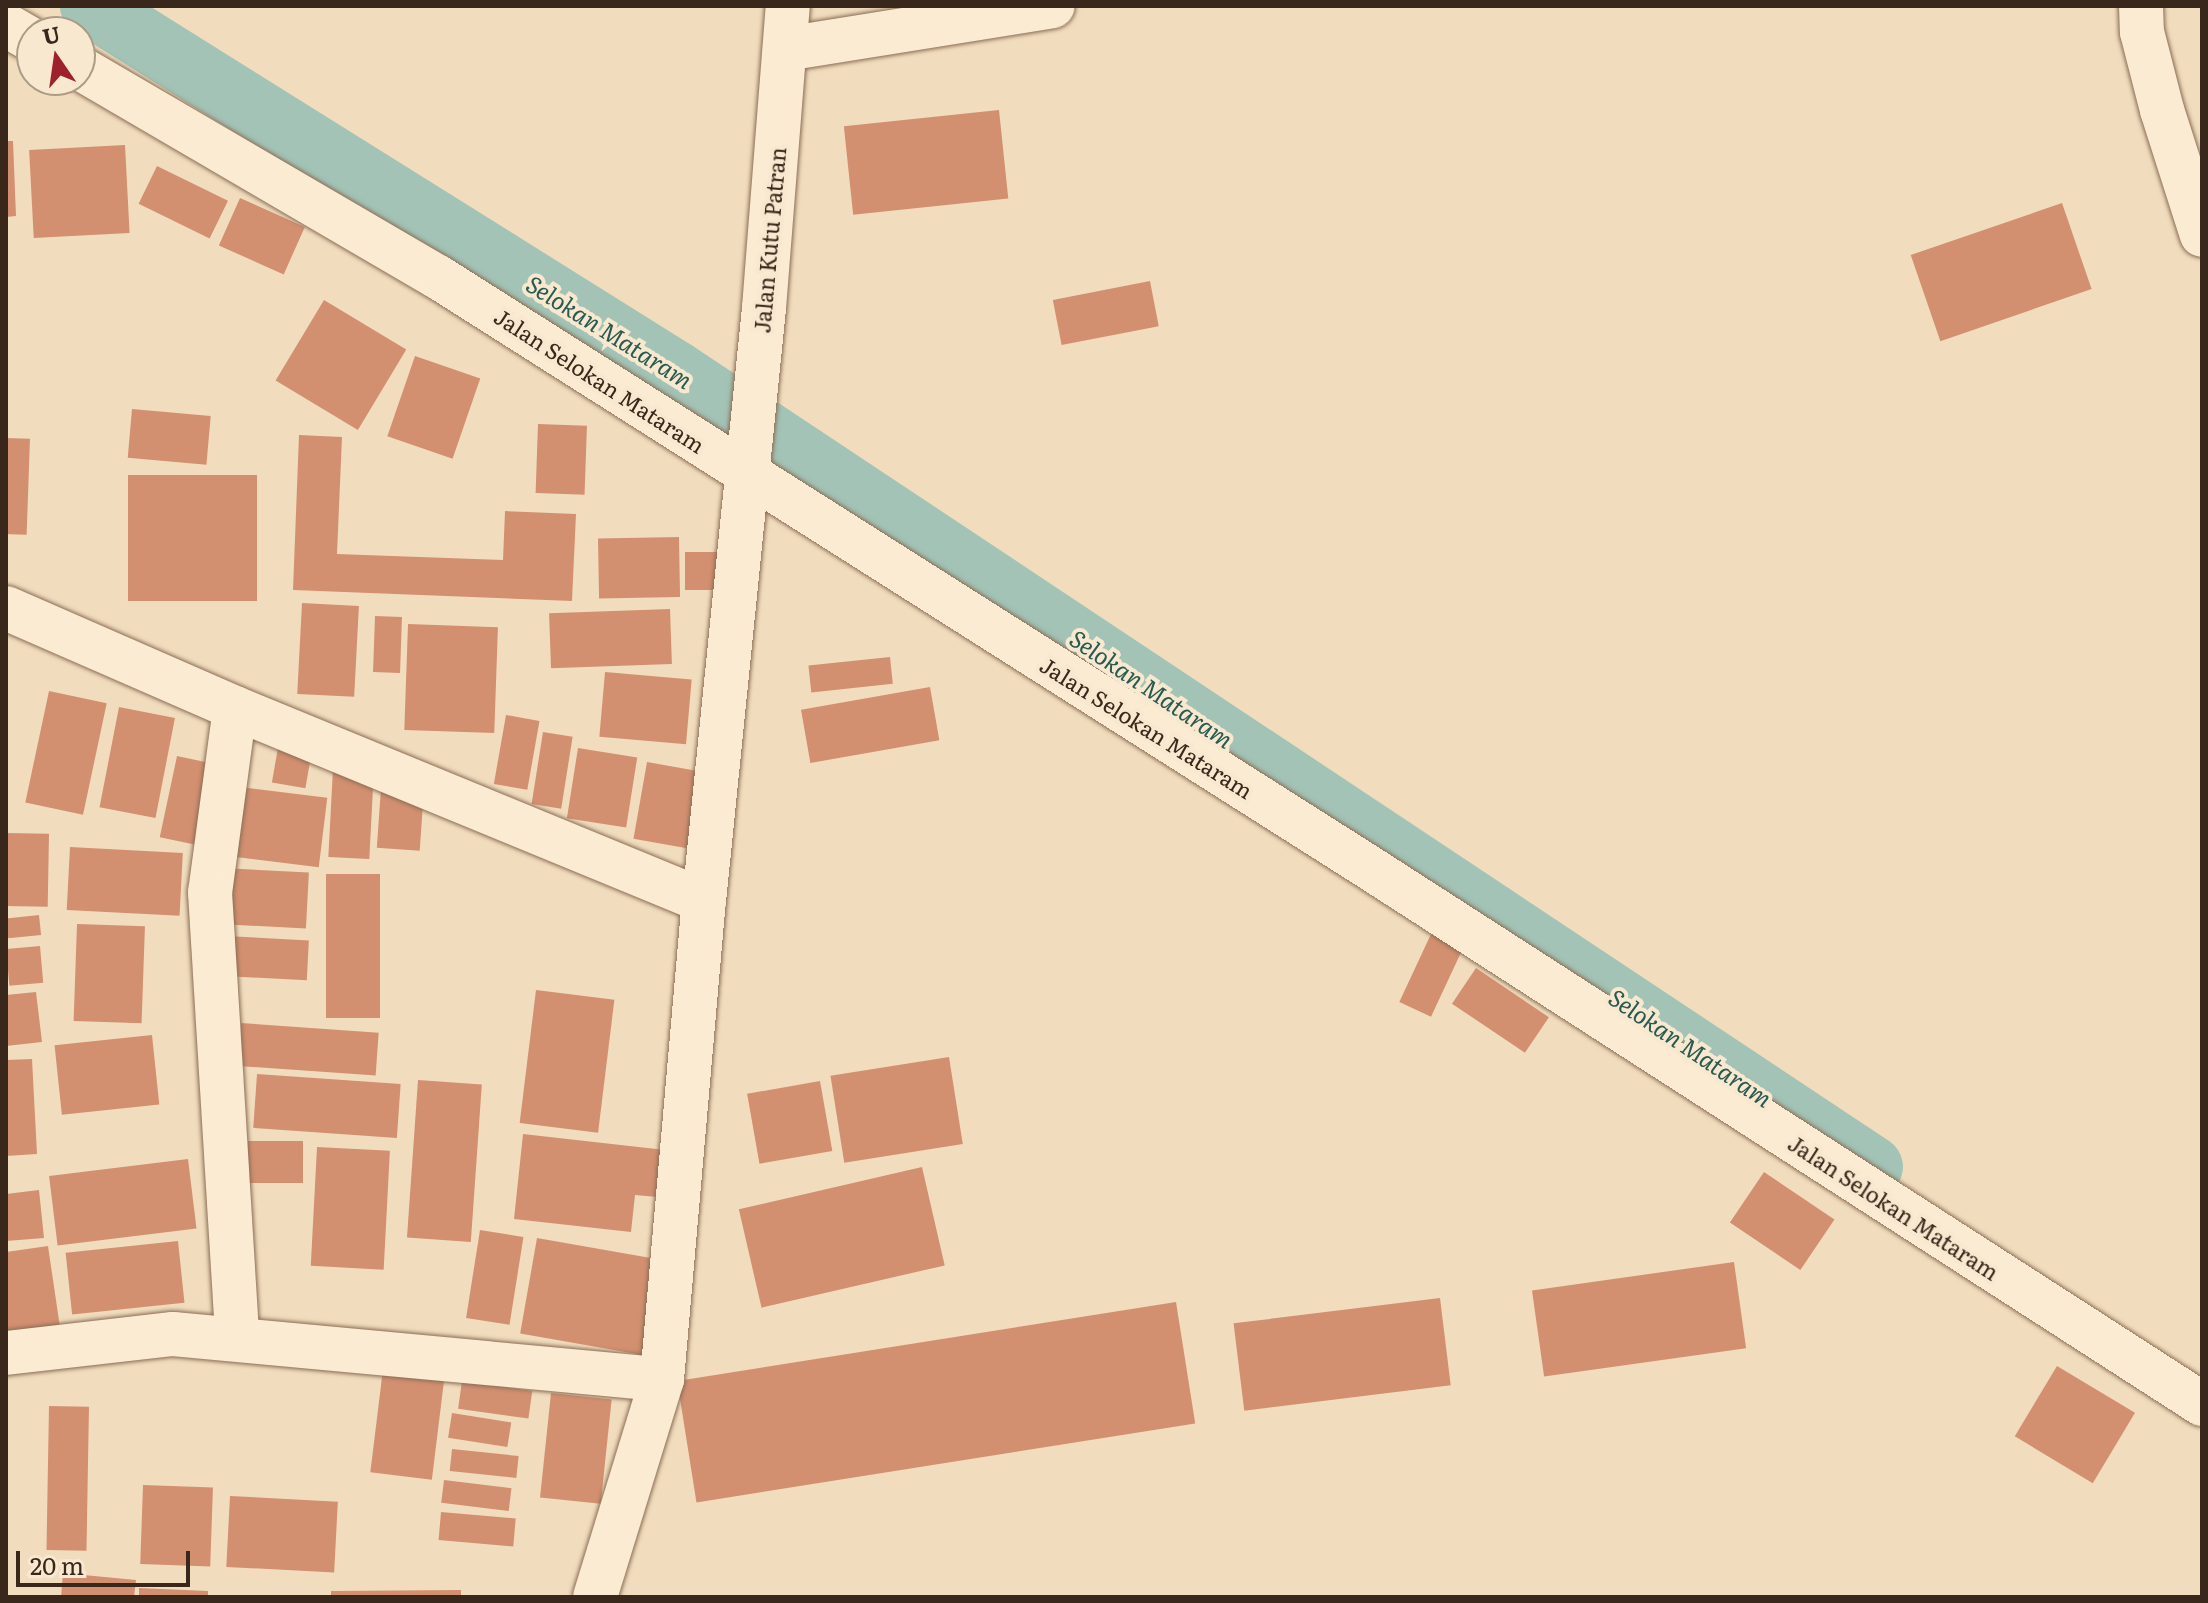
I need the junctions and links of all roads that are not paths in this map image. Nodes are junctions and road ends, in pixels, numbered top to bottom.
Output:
1 (788, 6) edge
2 (1053, 6) edge
3 (2141, 6) edge
4 (785, 49) junction
5 (96, 77) edge
6 (2202, 235) edge
7 (748, 456) junction
8 (6, 608) edge
9 (235, 708) junction
10 (704, 901) junction
11 (237, 1338) junction
12 (7, 1361) edge
13 (662, 1379) junction
14 (2202, 1404) edge
15 (595, 1597) edge

1 - 4 street, Jalan Kutu Patran
2 - 4 street
3 - 6 street
4 - 7 street, Jalan Kutu Patran
5 - 7 street, Jalan Selokan Mataram
7 - 10 street, Jalan Kutu Patran
7 - 14 street, Jalan Selokan Mataram
8 - 9 street
9 - 10 street
9 - 11 street
10 - 13 street, Jalan Kutu Patran
11 - 12 street
11 - 13 street
13 - 15 street, Jalan Kutu Patran

